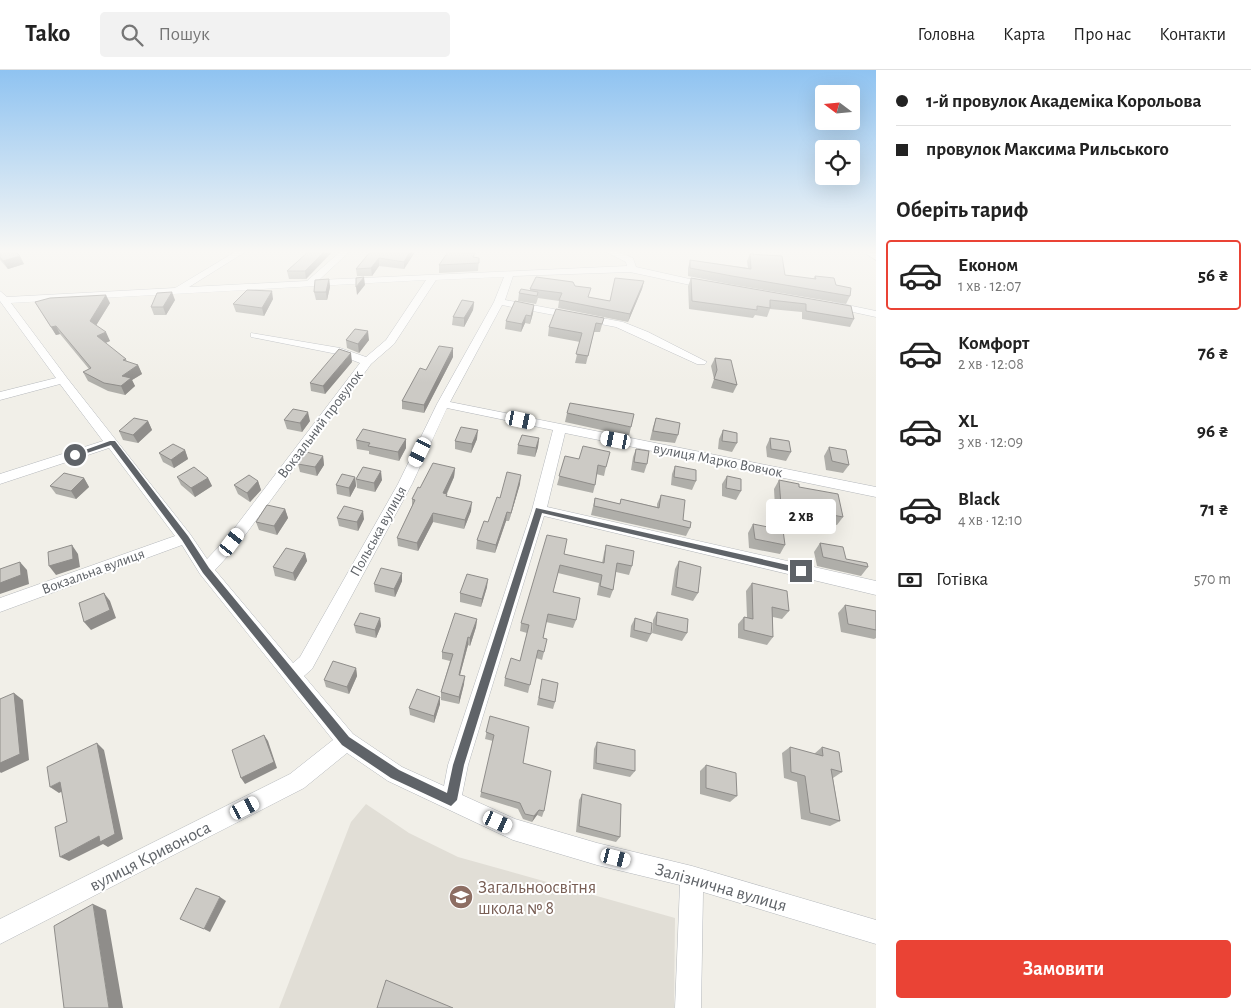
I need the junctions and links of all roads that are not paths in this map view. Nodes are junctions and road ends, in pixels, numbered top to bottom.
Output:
1 (38, 296) edge
2 (420, 296) edge
3 (501, 296) edge
4 (2, 297) edge
5 (499, 302) junction
6 (824, 304) edge
7 (876, 314) edge
8 (255, 335) dead end
9 (366, 362) junction
10 (701, 362) dead end
11 (63, 380) junction
12 (0, 396) edge
13 (443, 404) junction
14 (560, 428) junction
15 (112, 442) junction
16 (0, 479) edge
17 (876, 492) edge
18 (539, 510) junction
19 (185, 538) junction
20 (206, 570) junction
21 (876, 588) edge
22 (0, 605) edge
23 (292, 676) junction
24 (346, 741) junction
25 (451, 800) junction
26 (692, 877) junction
27 (0, 932) edge
28 (876, 932) edge
29 (688, 1008) edge

1 - 4 street
2 - 9 street, Вокзальний провулок
3 - 5 street, Польська вулиця
4 - 11 street, Залізнична вулиця
5 - 10 street
5 - 13 street, Польська вулиця
6 - 7 street
8 - 9 street
9 - 20 street, Вокзальний провулок
11 - 12 street
11 - 15 street, Залізнична вулиця
13 - 14 street, вулиця Марко Вовчок
13 - 23 street, Польська вулиця
14 - 17 street, вулиця Марко Вовчок
14 - 18 street
15 - 16 street
15 - 19 street, Залізнична вулиця
18 - 21 street
18 - 25 street
19 - 20 street, Залізнична вулиця
19 - 22 street, Вокзальна вулиця
20 - 23 street, Залізнична вулиця
23 - 24 street, Залізнична вулиця
24 - 25 street, Залізнична вулиця
24 - 27 street, вулиця Кривоноса
25 - 26 street, Залізнична вулиця
26 - 28 street, Залізнична вулиця
26 - 29 street

